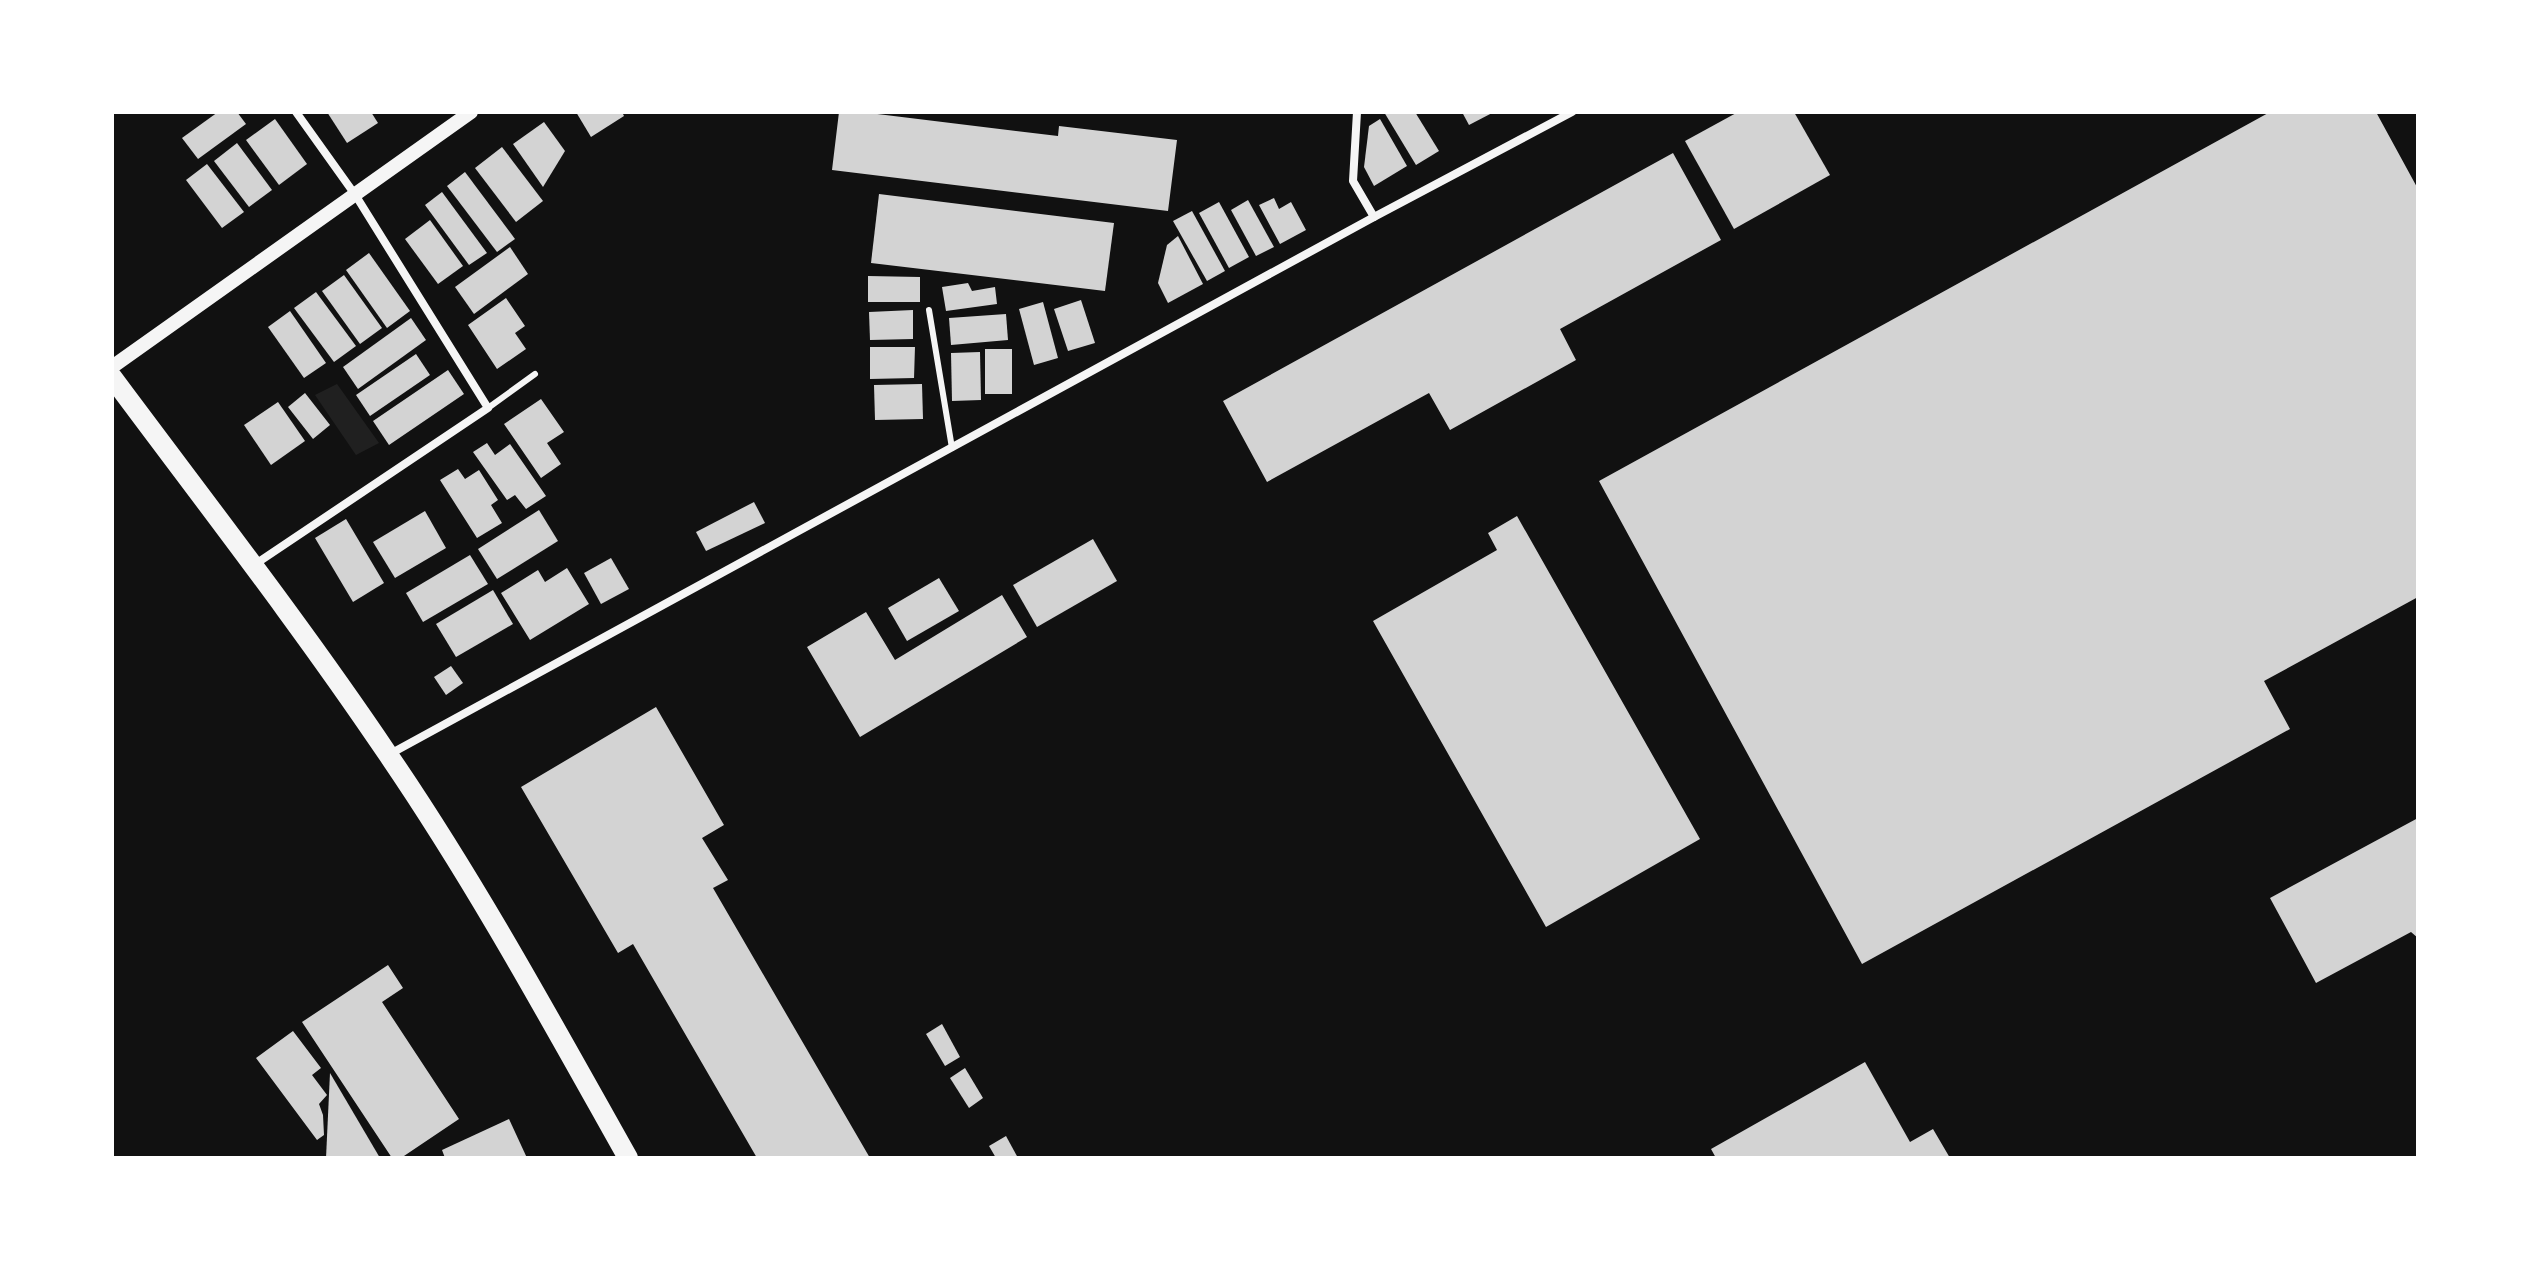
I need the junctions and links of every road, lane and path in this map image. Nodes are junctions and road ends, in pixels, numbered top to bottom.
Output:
1 (296, 112) edge
2 (471, 112) edge
3 (1357, 112) edge
4 (1572, 112) edge
5 (356, 196) junction
6 (1374, 217) junction
7 (929, 310) dead end
8 (112, 367) edge
9 (535, 374) dead end
10 (112, 377) edge
11 (488, 408) junction
12 (952, 448) junction
13 (253, 566) junction
14 (389, 755) junction
15 (628, 1158) edge

1 - 5 street
2 - 5 street
3 - 6 street
4 - 6 street
5 - 8 street
5 - 11 street
6 - 12 street
7 - 12 lane
9 - 11 lane
10 - 13 main road
11 - 13 street
12 - 14 street
13 - 14 main road
14 - 15 main road

